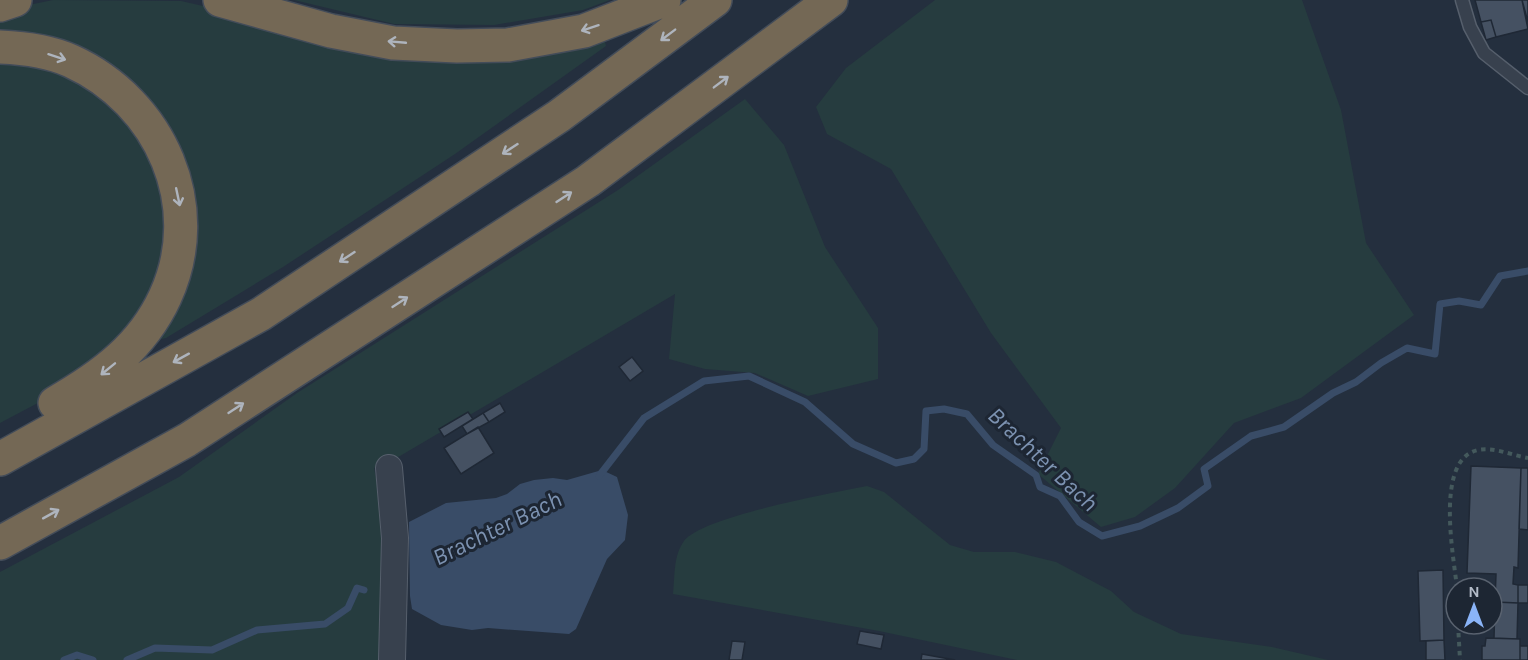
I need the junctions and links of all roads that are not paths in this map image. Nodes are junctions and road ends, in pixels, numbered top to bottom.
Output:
1 (15, 0) edge
2 (220, 0) edge
3 (664, 0) edge
4 (715, 0) edge
5 (831, 0) edge
6 (1462, 0) edge
7 (0, 5) edge
8 (0, 47) edge
9 (1528, 88) edge
10 (0, 434) edge
11 (0, 459) edge
12 (389, 468) dead end
13 (0, 543) edge
14 (392, 660) edge

1 - 7 highway
3 -> 2 highway
4 -> 11 highway
13 -> 5 highway
6 - 9 lane
8 -> 10 highway
12 - 14 street

